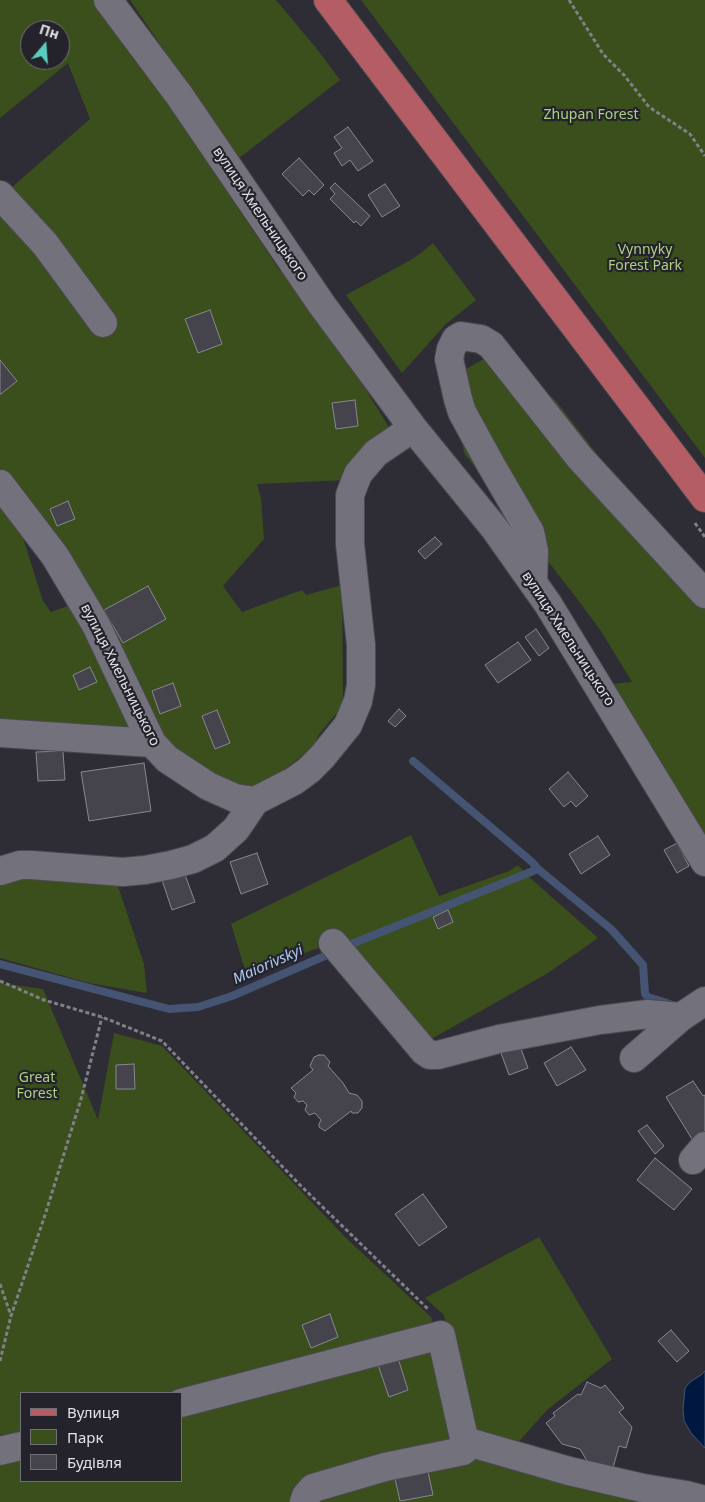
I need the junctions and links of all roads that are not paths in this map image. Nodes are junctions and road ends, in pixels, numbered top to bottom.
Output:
1 (108, 0) edge
2 (328, 0) edge
3 (0, 195) edge
4 (103, 323) dead end
5 (413, 428) junction
6 (0, 484) edge
7 (705, 498) edge
8 (533, 583) junction
9 (705, 594) edge
10 (0, 733) edge
11 (152, 743) junction
12 (255, 801) junction
13 (705, 862) edge
14 (0, 871) edge
15 (336, 947) dead end
16 (691, 1010) edge
17 (634, 1058) dead end
18 (182, 1403) edge
19 (471, 1444) junction
20 (20, 1446) edge
21 (0, 1451) edge
22 (705, 1500) edge
23 (304, 1502) edge

1 - 5 street, вулиця Хмельницького
2 - 7 main road
3 - 4 street
5 - 8 street, вулиця Хмельницького
5 - 12 street
6 - 11 street, вулиця Хмельницького
8 - 9 street
8 - 13 street, вулиця Хмельницького
10 - 11 street
11 - 12 street, вулиця Хмельницького
12 - 14 street
15 - 16 street
16 - 17 street
18 - 19 street
19 - 22 street
19 - 23 street
20 - 21 street

